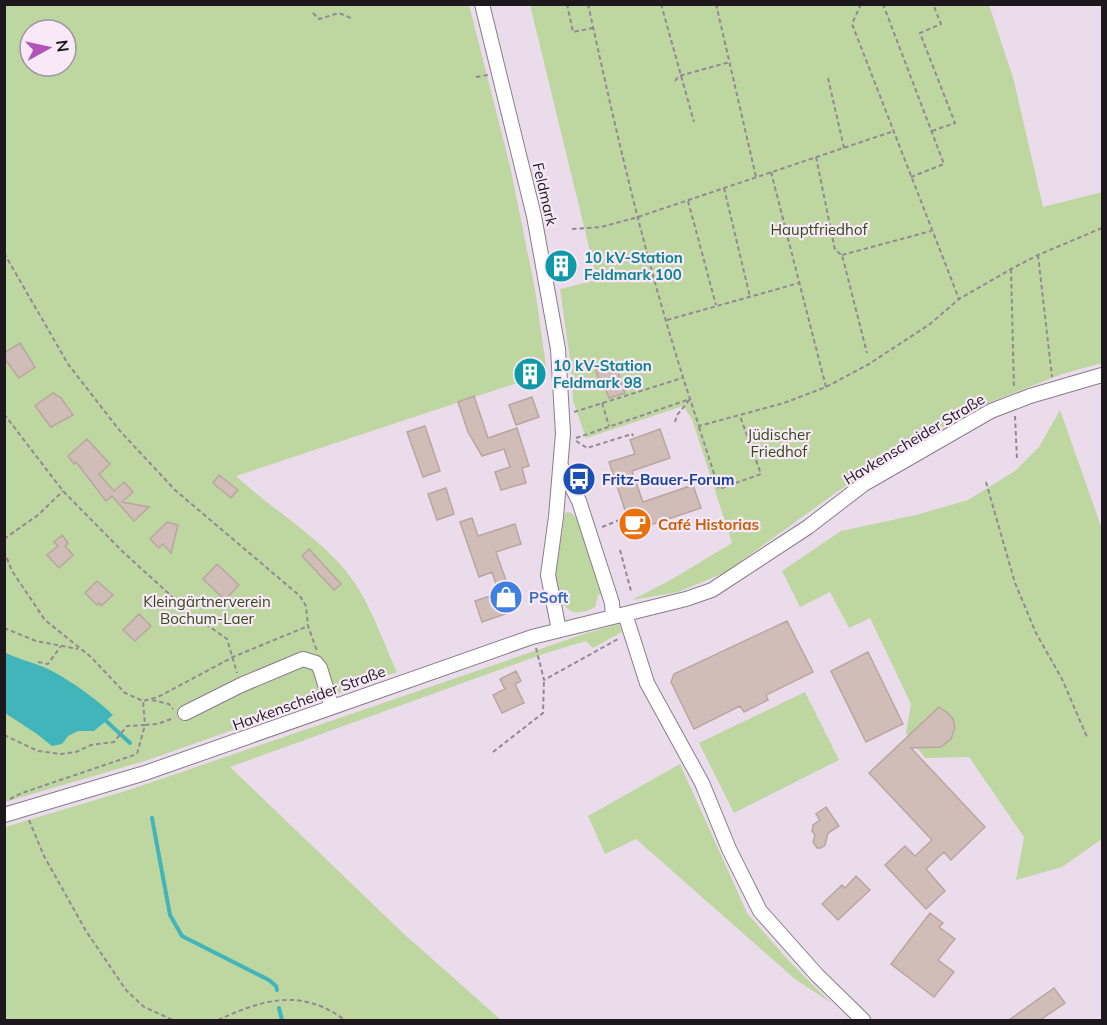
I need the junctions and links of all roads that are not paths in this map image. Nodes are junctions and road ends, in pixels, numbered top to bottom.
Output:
1 (482, 4) edge
2 (1102, 375) edge
3 (561, 466) junction
4 (619, 615) junction
5 (559, 630) junction
6 (332, 707) junction
7 (182, 715) road end
8 (4, 815) edge
9 (863, 1020) edge

1 - 3 street, Feldmark
2 - 4 street, Havkenscheider Straße, bridge
3 - 4 street, Feldmark
3 - 5 street, Feldmark
4 - 5 street, Havkenscheider Straße
4 - 9 street
5 - 6 street, Havkenscheider Straße
6 - 7 street
6 - 8 street, Havkenscheider Straße

